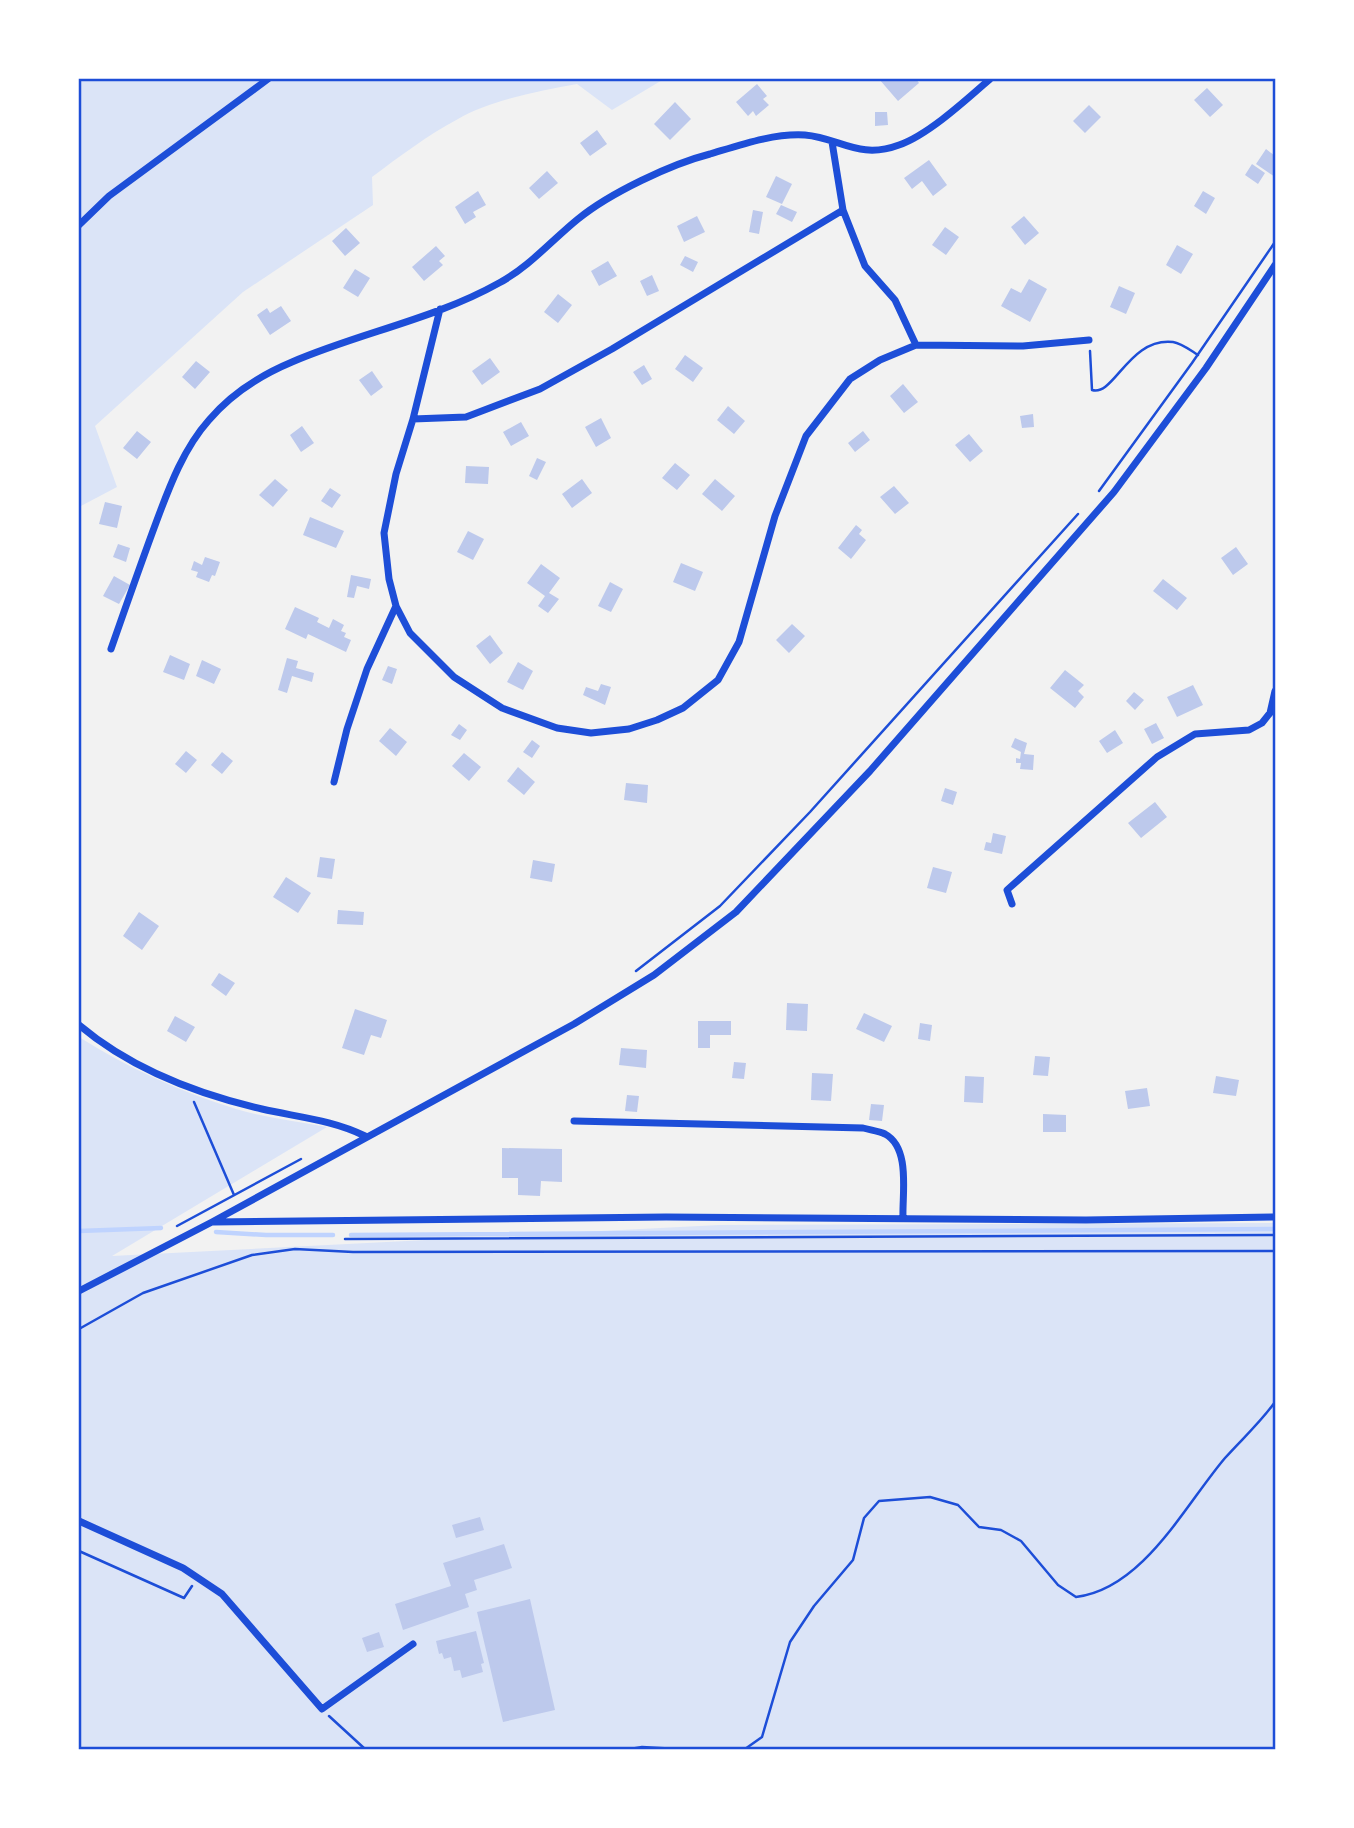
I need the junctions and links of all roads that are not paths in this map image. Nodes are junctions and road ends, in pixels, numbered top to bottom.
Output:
1 (268, 79) edge
2 (990, 79) edge
3 (831, 142) junction
4 (843, 210) junction
5 (79, 225) edge
6 (1275, 265) edge
7 (440, 309) junction
8 (1089, 341) road end
9 (916, 345) junction
10 (413, 419) junction
11 (396, 606) junction
12 (111, 649) dead end
13 (1275, 691) edge
14 (334, 782) dead end
15 (1012, 904) dead end
16 (79, 1025) edge
17 (575, 1121) dead end
18 (365, 1136) junction
19 (1275, 1217) edge
20 (903, 1218) junction
21 (212, 1222) junction
22 (79, 1291) edge
23 (79, 1521) edge
24 (413, 1644) dead end

1 - 5 street
2 - 3 street
3 - 4 street
3 - 7 street
4 - 9 street
4 - 10 street
6 - 18 street
7 - 10 street
7 - 12 street
8 - 9 street
9 - 11 street
10 - 11 street
11 - 14 street
13 - 15 street
16 - 18 street
17 - 20 street
18 - 21 street
19 - 20 street
20 - 21 street
21 - 22 street
23 - 24 street

